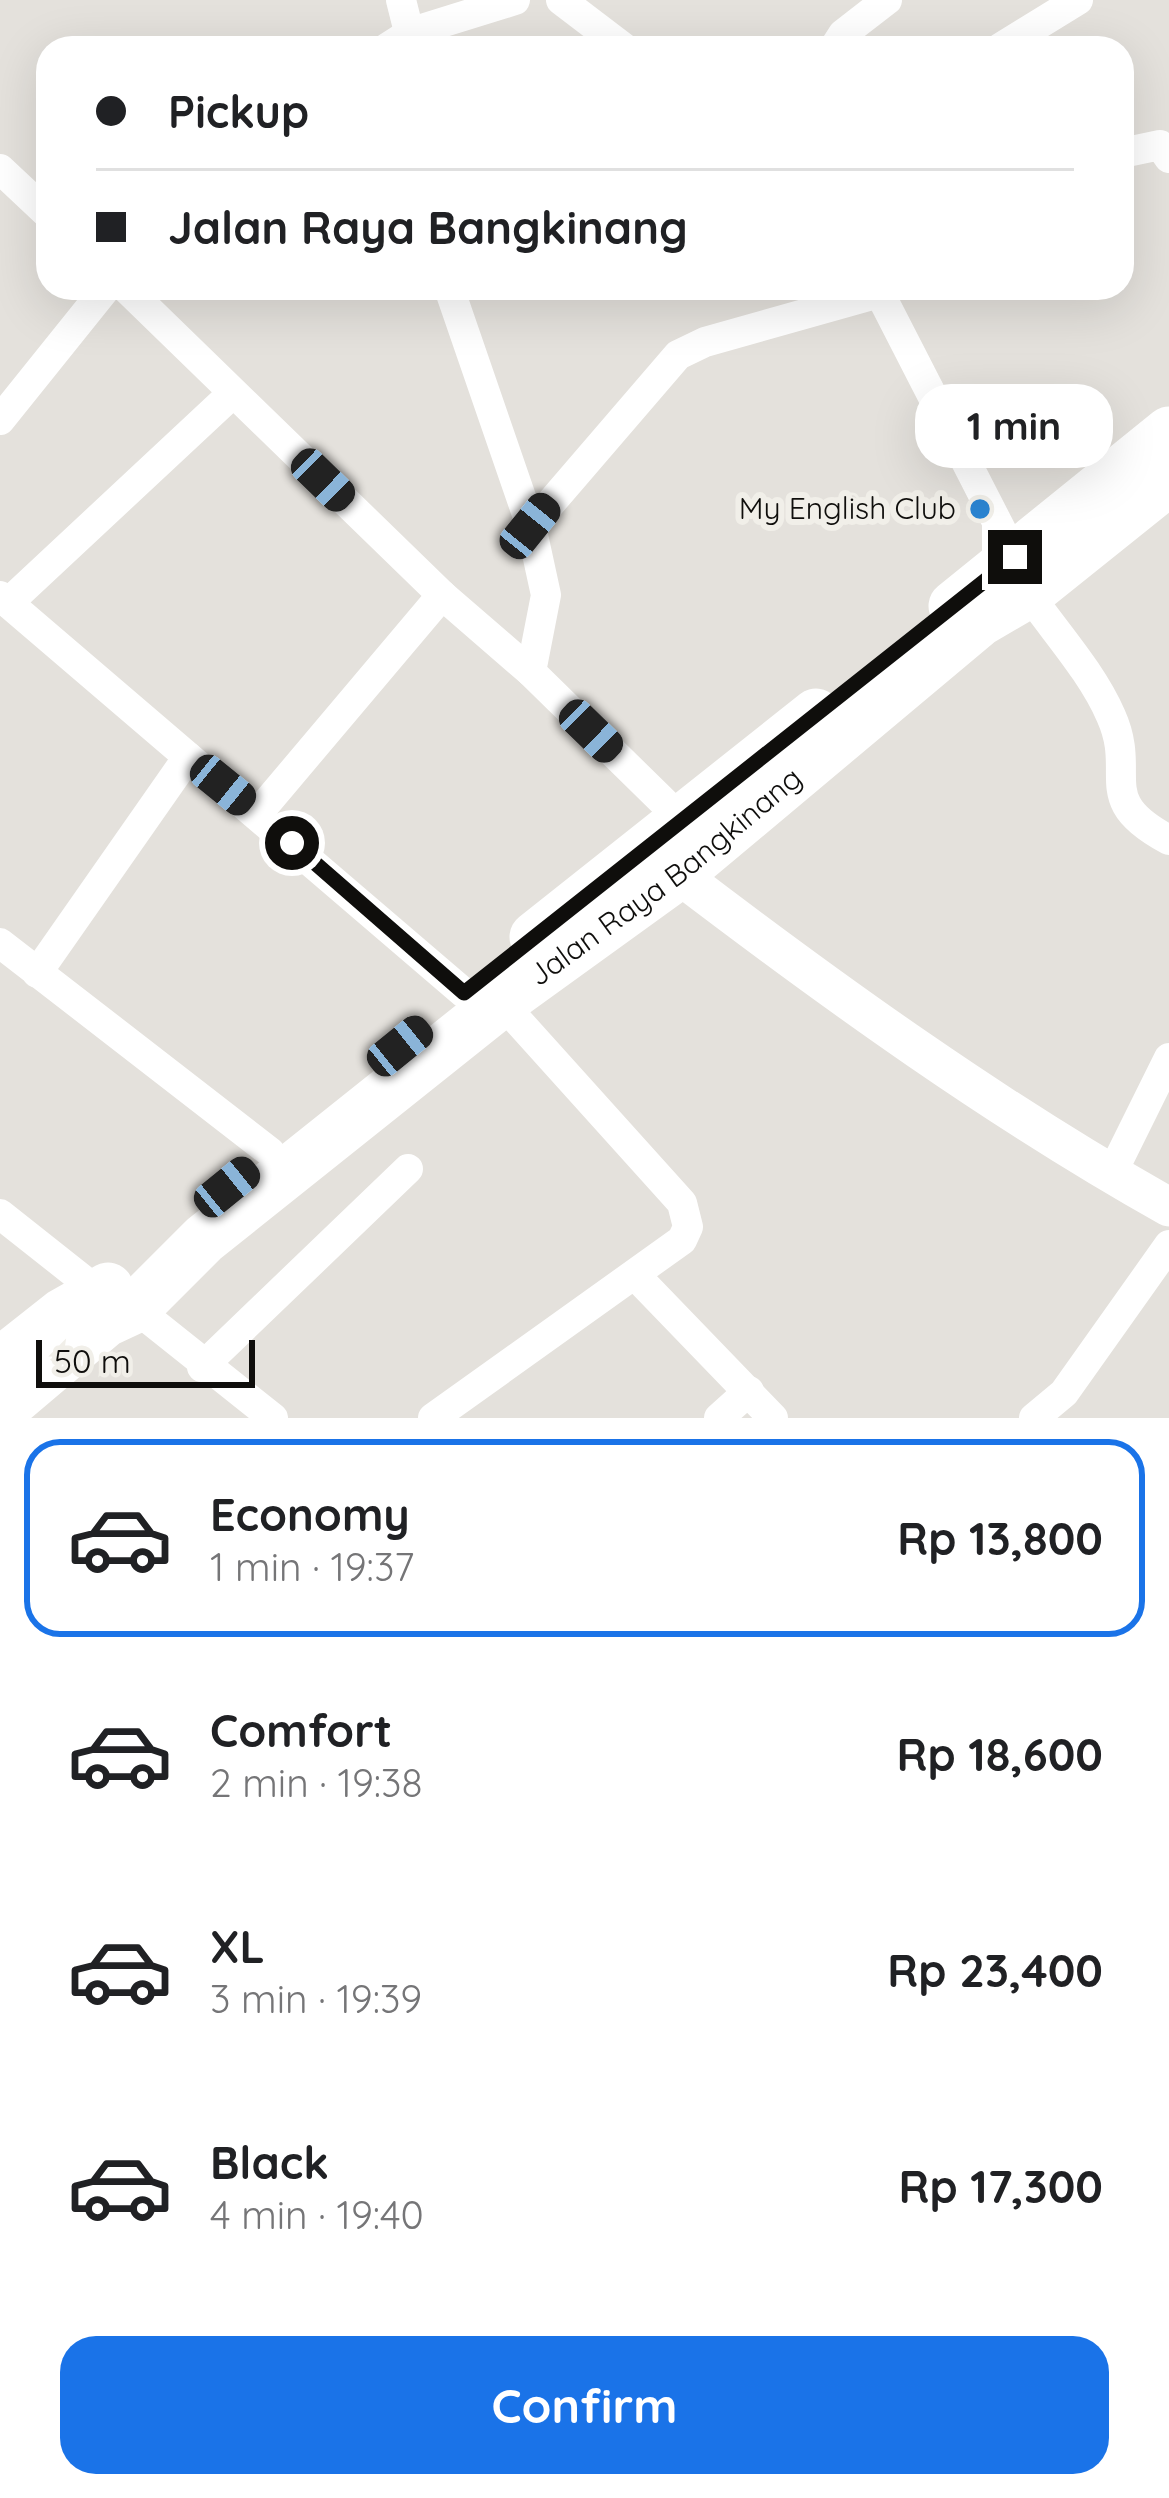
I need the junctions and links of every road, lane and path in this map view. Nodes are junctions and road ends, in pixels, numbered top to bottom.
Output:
1 (401, 0) edge
2 (515, 0) edge
3 (561, 0) edge
4 (887, 0) edge
5 (1078, 0) edge
6 (404, 36) edge
7 (422, 36) edge
8 (608, 36) edge
9 (842, 36) edge
10 (1020, 36) edge
11 (1166, 149) edge
12 (1134, 152) edge
13 (0, 169) edge
14 (36, 203) edge
15 (96, 300) edge
16 (138, 300) edge
17 (452, 300) edge
18 (845, 300) edge
19 (883, 300) edge
20 (233, 393) junction
21 (0, 420) edge
22 (1169, 432) edge
23 (1169, 480) edge
24 (530, 526) junction
25 (1022, 575) junction
26 (442, 596) junction
27 (4, 600) edge
28 (530, 672) junction
29 (188, 757) junction
30 (258, 813) junction
31 (682, 820) junction
32 (1169, 840) edge
33 (678, 874) junction
34 (0, 943) edge
35 (37, 973) junction
36 (483, 998) junction
37 (1169, 1058) edge
38 (270, 1152) junction
39 (408, 1169) dead end
40 (1112, 1175) junction
41 (1169, 1207) edge
42 (0, 1214) edge
43 (188, 1237) junction
44 (1169, 1245) edge
45 (635, 1276) junction
46 (94, 1315) junction
47 (0, 1363) edge
48 (202, 1367) junction
49 (749, 1391) junction
50 (0, 1411) edge
51 (273, 1418) edge
52 (434, 1418) edge
53 (718, 1418) edge
54 (773, 1418) edge
55 (1034, 1418) edge

1 - 6 street
2 - 7 street
3 - 8 street
4 - 9 street
5 - 10 street
11 - 12 street
13 - 14 street
15 - 21 street
16 - 20 street
17 - 24 street
18 - 24 street
19 - 25 street
20 - 26 street
20 - 27 street
22 - 25 highway, Jalan Raya Bangkinang
23 - 25 highway, Jalan Raya Bangkinang
24 - 28 street
25 - 31 highway, Jalan Raya Bangkinang
25 - 32 street
25 - 33 highway, Jalan Raya Bangkinang
26 - 28 street
26 - 30 street
27 - 29 street
28 - 31 street
29 - 30 street
29 - 35 street
30 - 36 street
31 - 36 highway, Jalan Raya Bangkinang
33 - 36 highway, Jalan Raya Bangkinang
33 - 40 street
34 - 35 street
35 - 38 street
36 - 38 highway, Jalan Raya Bangkinang
36 - 43 highway, Jalan Raya Bangkinang
36 - 45 street
37 - 40 street
38 - 43 highway, Jalan Raya Bangkinang
39 - 48 street
40 - 41 street
42 - 46 street
43 - 46 highway, Jalan Raya Bangkinang
44 - 55 street
45 - 49 street
45 - 52 street
46 - 47 highway, Jalan Raya Bangkinang
46 - 48 street
46 - 50 highway, Jalan Raya Bangkinang
48 - 51 street
49 - 53 street
49 - 54 street

